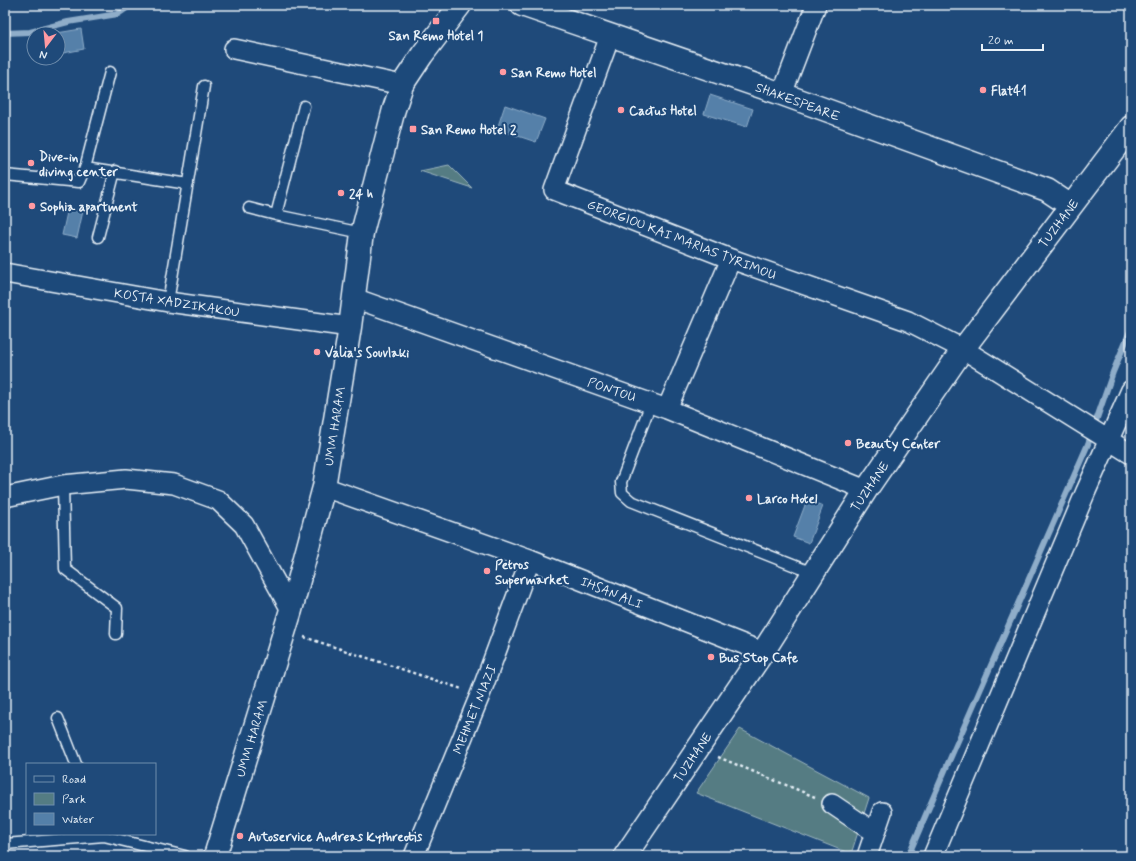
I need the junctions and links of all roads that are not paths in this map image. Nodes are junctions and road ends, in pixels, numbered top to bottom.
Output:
1 (460, 5) edge
2 (522, 5) edge
3 (816, 5) edge
4 (610, 36) junction
5 (234, 49) dead end
6 (110, 72) dead end
7 (402, 85) junction
8 (204, 86) dead end
9 (782, 94) junction
10 (304, 106) dead end
11 (1131, 127) edge
12 (85, 168) junction
13 (115, 172) junction
14 (5, 175) edge
15 (188, 184) junction
16 (1071, 206) junction
17 (249, 208) dead end
18 (276, 215) junction
19 (362, 233) junction
20 (98, 237) dead end
21 (731, 260) junction
22 (5, 273) edge
23 (354, 298) junction
24 (168, 302) junction
25 (350, 327) junction
26 (963, 349) junction
27 (1131, 390) edge
28 (659, 406) junction
29 (1105, 438) junction
30 (1131, 454) edge
31 (63, 485) junction
32 (324, 487) junction
33 (866, 490) junction
34 (5, 497) edge
35 (530, 560) junction
36 (813, 573) junction
37 (291, 610) junction
38 (116, 634) dead end
39 (763, 652) junction
40 (58, 718) dead end
41 (76, 763) edge
42 (832, 804) road end
43 (882, 812) dead end
44 (875, 833) junction
45 (104, 835) edge
46 (5, 844) edge
47 (185, 856) edge
48 (216, 856) edge
49 (414, 856) edge
50 (625, 856) edge
51 (867, 856) edge
52 (933, 856) edge

1 - 7 street, UMM HARAM
2 - 4 street, SHAKESPEARE
3 - 9 street
4 - 9 street, SHAKESPEARE
4 - 21 street, GEORGIOU KAI MARIAS TYRIMOU
5 - 7 street
6 - 12 lane
7 - 19 street, UMM HARAM
8 - 15 lane
9 - 16 street, SHAKESPEARE
10 - 18 lane
11 - 16 street, TUZHANE
12 - 13 lane
12 - 14 lane
13 - 15 lane
13 - 20 lane
15 - 24 lane
16 - 26 street, TUZHANE
17 - 18 lane
18 - 19 lane
19 - 23 street, UMM HARAM
21 - 26 street, GEORGIOU KAI MARIAS TYRIMOU
21 - 28 street
22 - 24 street, KOSTA XADZIKAKOU
23 - 25 street, UMM HARAM
23 - 28 street, PONTOU
24 - 25 street, KOSTA XADZIKAKOU
25 - 32 street, UMM HARAM
26 - 29 street, GEORGIOU KAI MARIAS TYRIMOU
26 - 33 street, TUZHANE
27 - 29 street
28 - 33 street, PONTOU
28 - 36 lane
29 - 30 street, GEORGIOU KAI MARIAS TYRIMOU
29 - 52 street
31 - 34 street
31 - 37 street
31 - 38 lane
32 - 35 street, IHSAN ALI
32 - 37 street, UMM HARAM
33 - 36 street, TUZHANE
35 - 39 street, IHSAN ALI
35 - 49 street, MEHMET NIAZI
36 - 39 street, TUZHANE
37 - 48 street, UMM HARAM
39 - 50 street, TUZHANE
40 - 41 lane
42 - 44 street
43 - 44 street
44 - 51 street
45 - 46 lane
45 - 47 lane

